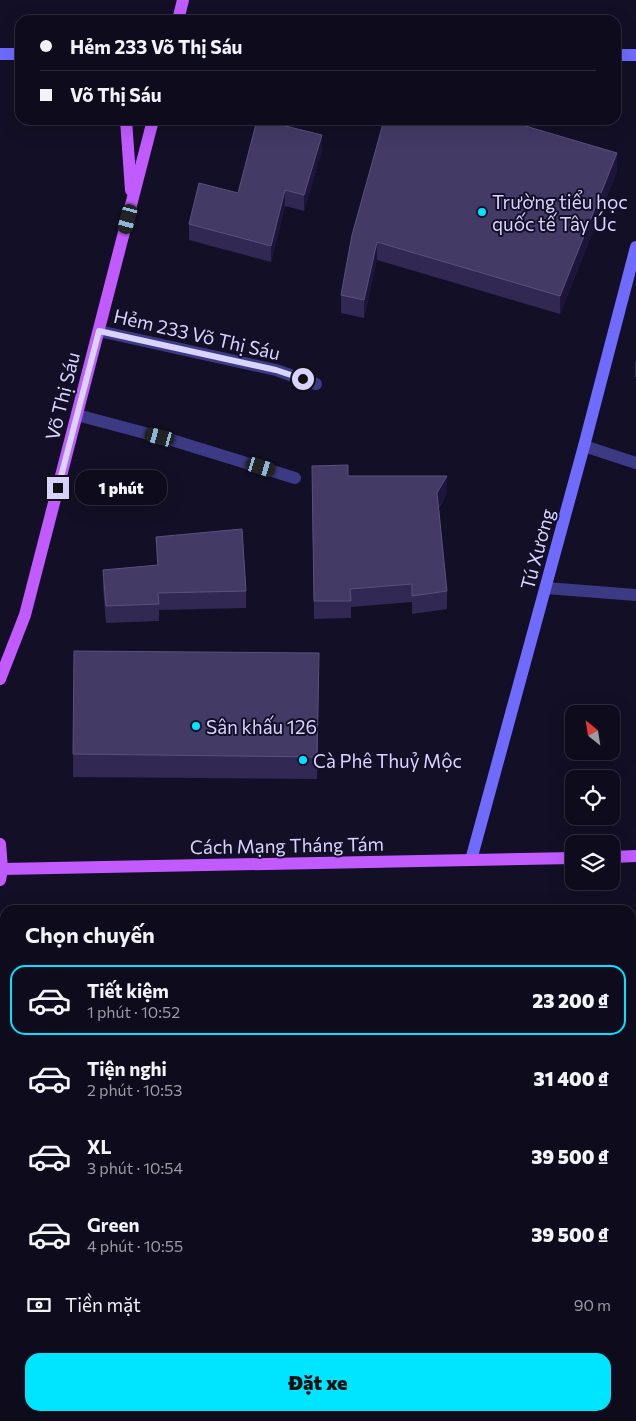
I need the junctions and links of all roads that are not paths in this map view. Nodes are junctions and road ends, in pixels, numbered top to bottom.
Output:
1 (183, 0) edge
2 (179, 15) edge
3 (0, 54) edge
4 (15, 54) edge
5 (621, 55) edge
6 (636, 55) edge
7 (126, 125) edge
8 (152, 125) edge
9 (132, 200) junction
10 (636, 247) edge
11 (99, 331) junction
12 (316, 384) dead end
13 (77, 415) junction
14 (584, 446) junction
15 (636, 463) edge
16 (295, 478) dead end
17 (546, 588) junction
18 (636, 595) edge
19 (0, 679) edge
20 (0, 844) edge
21 (636, 856) edge
22 (620, 857) edge
23 (565, 858) edge
24 (471, 860) junction
25 (1, 875) edge

1 - 2 main road
3 - 4 street
5 - 6 street
7 - 9 main road
8 - 9 main road, Võ Thị Sáu
9 - 11 main road, Võ Thị Sáu
10 - 14 street, Tú Xương
11 - 12 street, Hẻm 233 Võ Thị Sáu
11 - 13 main road, Võ Thị Sáu
13 - 16 street
13 - 19 main road, Võ Thị Sáu
14 - 15 street
14 - 17 street, Tú Xương
17 - 18 street
17 - 24 street, Tú Xương
20 - 25 main road
21 - 22 main road
23 - 24 main road, Cách Mạng Tháng Tám
24 - 25 main road, Cách Mạng Tháng Tám

